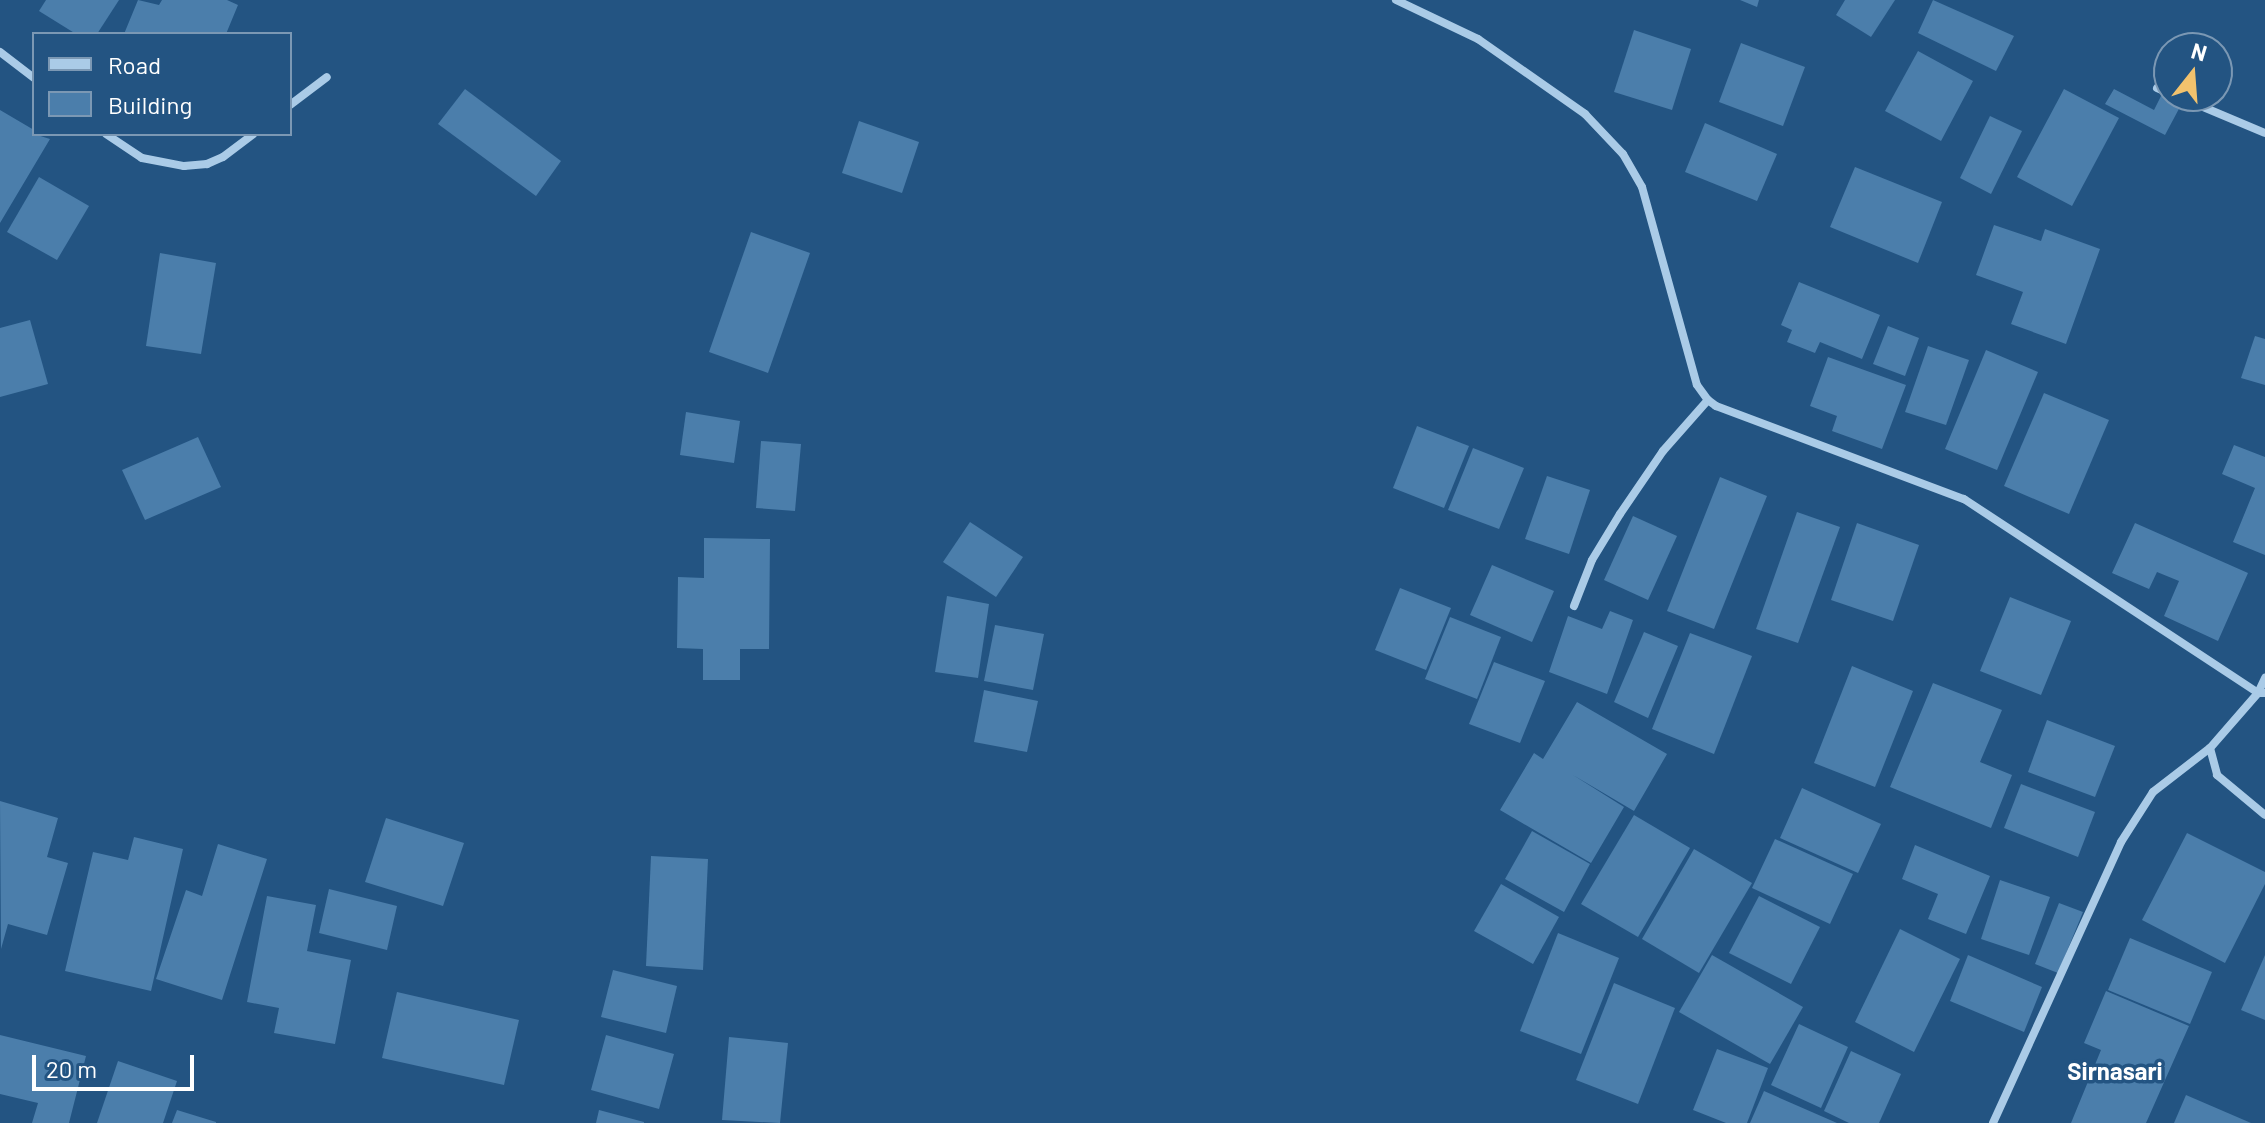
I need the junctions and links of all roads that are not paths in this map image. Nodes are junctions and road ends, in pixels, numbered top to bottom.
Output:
1 (1396, 0) edge
2 (0, 52) edge
3 (32, 76) edge
4 (327, 77) dead end
5 (292, 103) edge
6 (2215, 112) edge
7 (2265, 133) edge
8 (109, 136) edge
9 (250, 136) edge
10 (1708, 400) junction
11 (1574, 606) dead end
12 (2265, 678) edge
13 (2261, 693) edge
14 (2210, 748) junction
15 (2265, 815) edge
16 (1993, 1123) edge

1 - 10 street
2 - 3 street
4 - 5 street
6 - 7 street
8 - 9 street
10 - 11 street
10 - 13 street
12 - 13 street
13 - 14 street
14 - 15 street
14 - 16 street

